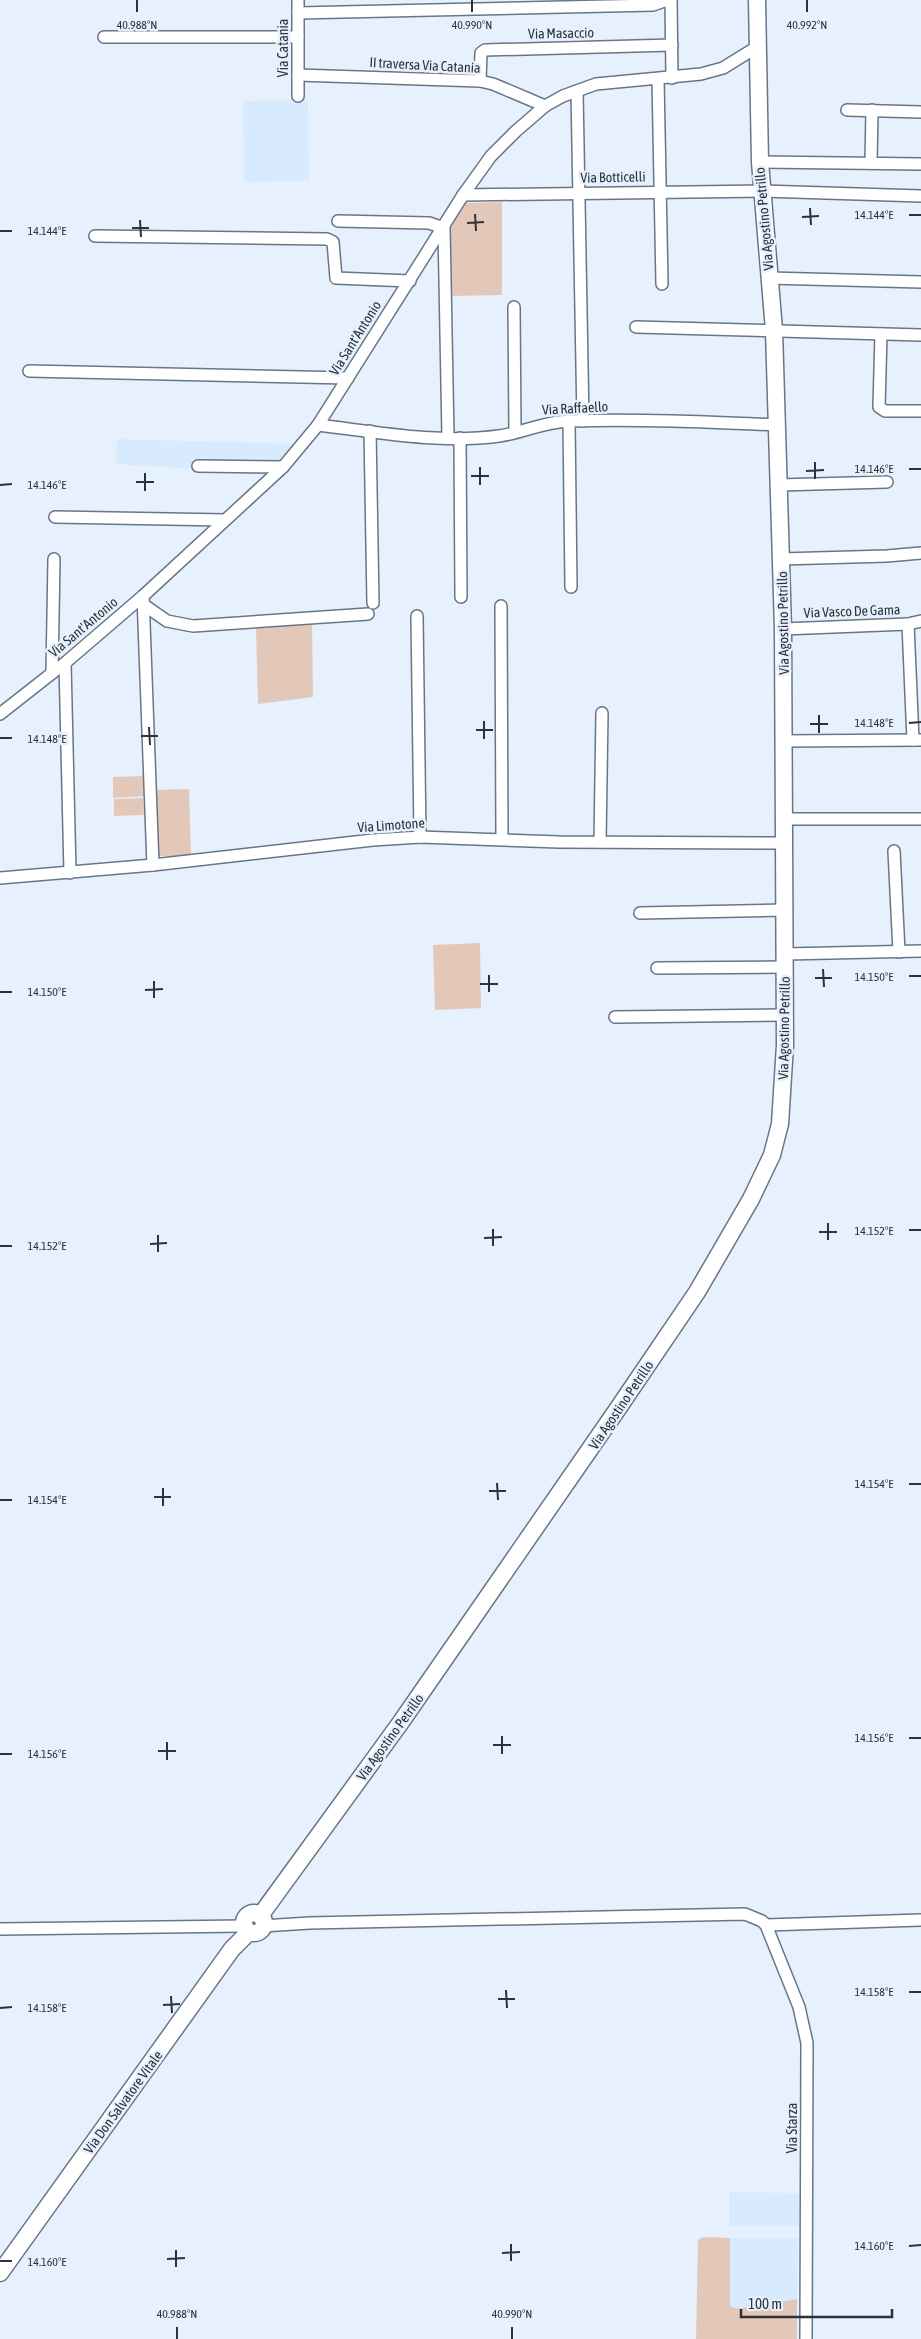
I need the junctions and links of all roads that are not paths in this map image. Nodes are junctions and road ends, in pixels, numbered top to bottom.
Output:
1 (298, 0) edge
2 (669, 0) edge
3 (757, 0) edge
4 (298, 13) junction
5 (104, 37) dead end
6 (298, 37) junction
7 (672, 45) junction
8 (757, 47) junction
9 (298, 75) junction
10 (672, 78) junction
11 (658, 79) junction
12 (480, 81) junction
13 (577, 91) junction
14 (298, 96) dead end
15 (545, 106) junction
16 (847, 110) dead end
17 (872, 110) junction
18 (921, 112) edge
19 (760, 162) junction
20 (871, 163) junction
21 (921, 164) edge
22 (763, 191) junction
23 (660, 192) junction
24 (578, 193) junction
25 (463, 195) junction
26 (921, 196) edge
27 (338, 221) dead end
28 (444, 228) junction
29 (96, 236) dead end
30 (769, 278) junction
31 (410, 281) junction
32 (921, 282) edge
33 (662, 284) dead end
34 (514, 307) dead end
35 (636, 327) dead end
36 (774, 330) junction
37 (881, 334) junction
38 (921, 335) edge
39 (29, 370) dead end
40 (348, 378) junction
41 (921, 411) edge
42 (568, 421) junction
43 (583, 421) junction
44 (318, 425) junction
45 (777, 425) junction
46 (370, 431) junction
47 (516, 431) junction
48 (448, 438) junction
49 (460, 438) junction
50 (198, 466) dead end
51 (283, 468) junction
52 (886, 482) dead end
53 (779, 485) junction
54 (56, 517) dead end
55 (225, 520) junction
56 (921, 553) edge
57 (54, 559) dead end
58 (781, 559) junction
59 (571, 587) dead end
60 (461, 597) dead end
61 (143, 601) junction
62 (501, 606) dead end
63 (417, 616) dead end
64 (921, 621) edge
65 (908, 624) junction
66 (783, 629) junction
67 (65, 663) junction
68 (52, 673) junction
69 (602, 713) dead end
70 (0, 714) edge
71 (917, 740) edge
72 (784, 741) junction
73 (784, 819) junction
74 (921, 819) edge
75 (420, 837) junction
76 (502, 839) junction
77 (600, 842) junction
78 (785, 843) junction
79 (894, 851) dead end
80 (153, 865) junction
81 (70, 873) junction
82 (0, 878) edge
83 (785, 910) junction
84 (640, 914) dead end
85 (921, 951) edge
86 (899, 952) junction
87 (785, 960) junction
88 (657, 968) dead end
89 (785, 1015) junction
90 (615, 1017) dead end
91 (270, 1902) joint
92 (921, 1920) edge
93 (254, 1925) junction
94 (766, 1925) junction
95 (0, 1929) edge
96 (0, 2273) edge
97 (806, 2339) edge

1 - 4 street, Via Catania
2 - 4 street
2 - 7 street
3 - 8 street, Via Agostino Petrillo
4 - 6 street, Via Catania
5 - 6 street
6 - 9 street, Via Catania
7 - 10 street
7 - 12 street, Via Masaccio
8 - 10 street, Via Sant'Antonio
8 - 19 street, Via Agostino Petrillo
9 - 12 street, II traversa Via Catania
9 - 14 street, Via Catania
10 - 11 street, Via Sant'Antonio
11 - 13 street, Via Sant'Antonio
11 - 23 street
12 - 15 street, II traversa Via Catania
13 - 15 street, Via Sant'Antonio
13 - 24 street
15 - 25 street, Via Sant'Antonio
16 - 17 street
17 - 18 street
17 - 20 street
19 - 20 street
19 - 22 street, Via Agostino Petrillo
20 - 21 street
22 - 23 street, Via Botticelli
22 - 26 street, Via Botticelli
22 - 30 street, Via Agostino Petrillo
23 - 24 street, Via Botticelli
23 - 33 street
24 - 25 street, Via Botticelli
24 - 43 street
25 - 28 street, Via Sant'Antonio
27 - 28 street
28 - 31 street, Via Sant'Antonio
28 - 48 street
29 - 31 street
30 - 32 street
30 - 36 street, Via Agostino Petrillo
31 - 40 street, Via Sant'Antonio
34 - 47 street
35 - 36 street
36 - 37 street
36 - 45 street, Via Agostino Petrillo
37 - 38 street
37 - 41 street
39 - 40 street
40 - 44 street, Via Sant'Antonio
42 - 43 street, Via Raffaello
42 - 47 street, Via Raffaello
42 - 59 street
43 - 45 street, Via Raffaello
44 - 46 street, Via Raffaello
44 - 51 street, Via Sant'Antonio
45 - 53 street, Via Agostino Petrillo
46 - 48 street, Via Raffaello
46 - 61 street
47 - 49 street, Via Raffaello
48 - 49 street, Via Raffaello
49 - 60 street
50 - 51 street
51 - 55 street, Via Sant'Antonio
52 - 53 street
53 - 58 street, Via Agostino Petrillo
54 - 55 street
55 - 61 street, Via Sant'Antonio
56 - 58 street
57 - 68 street
58 - 66 street, Via Agostino Petrillo
61 - 67 street, Via Sant'Antonio
61 - 80 street
62 - 76 street
63 - 75 street
64 - 65 street, Via Vasco De Gama
65 - 66 street, Via Vasco De Gama
65 - 71 street
66 - 72 street, Via Agostino Petrillo
67 - 68 street, Via Sant'Antonio
67 - 81 street
68 - 70 street, Via Sant'Antonio
69 - 77 street
71 - 72 street
72 - 73 street, Via Agostino Petrillo
73 - 74 street
73 - 78 street, Via Agostino Petrillo
75 - 76 street, Via Limotone
75 - 80 street, Via Limotone
76 - 77 street, Via Limotone
77 - 78 street, Via Limotone
78 - 83 street, Via Agostino Petrillo
79 - 86 street
80 - 81 street, Via Limotone
81 - 82 street, Via Limotone
83 - 84 street
83 - 87 street, Via Agostino Petrillo
85 - 86 street
86 - 87 street
87 - 88 street
87 - 89 street, Via Agostino Petrillo
89 - 90 street
89 - 91 street, Via Agostino Petrillo
91 - 93 street, Via Don Salvatore Vitale
92 - 94 street
93 - 94 street
93 - 95 street
93 - 96 street, Via Don Salvatore Vitale
94 - 97 street, Via Starza

